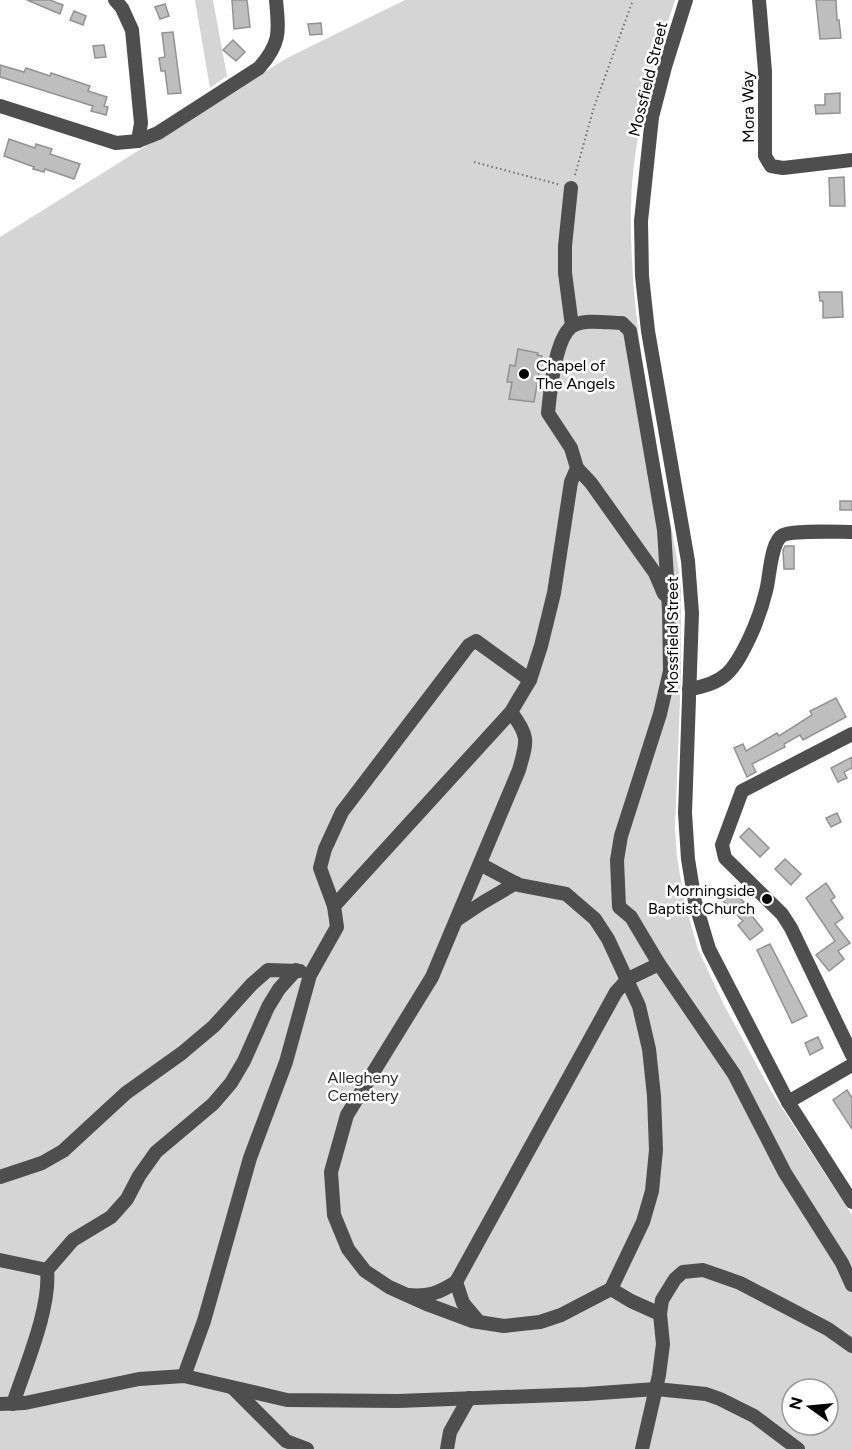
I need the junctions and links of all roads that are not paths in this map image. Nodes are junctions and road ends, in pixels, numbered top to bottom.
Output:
1 (116, 0) edge
2 (276, 0) edge
3 (686, 0) edge
4 (759, 0) edge
5 (0, 106) edge
6 (138, 141) junction
7 (852, 160) edge
8 (571, 188) road end
9 (572, 326) junction
10 (577, 468) junction
11 (852, 532) edge
12 (669, 618) junction
13 (530, 680) junction
14 (689, 689) junction
15 (511, 712) junction
16 (852, 734) edge
17 (480, 864) junction
18 (516, 884) junction
19 (334, 906) junction
20 (619, 907) junction
21 (458, 919) junction
22 (595, 919) junction
23 (659, 964) junction
24 (296, 970) junction
25 (310, 975) junction
26 (628, 979) junction
27 (852, 1055) edge
28 (852, 1065) edge
29 (788, 1102) junction
30 (0, 1177) edge
31 (852, 1202) edge
32 (0, 1260) edge
33 (46, 1270) junction
34 (456, 1282) junction
35 (852, 1285) edge
36 (610, 1289) junction
37 (408, 1295) junction
38 (660, 1314) junction
39 (479, 1322) junction
40 (852, 1346) edge
41 (184, 1376) junction
42 (233, 1388) junction
43 (656, 1389) junction
44 (469, 1398) junction
45 (6, 1404) edge
46 (793, 1448) edge
47 (307, 1449) edge
48 (447, 1449) edge
49 (642, 1449) edge

1 - 6 street
2 - 6 street
3 - 14 street, Mossfield Street
4 - 7 street, Mora Way
5 - 6 street
8 - 9 street
9 - 10 street
9 - 12 street
10 - 12 street
10 - 13 street
11 - 14 street
12 - 20 street
13 - 15 street
13 - 19 street
14 - 29 street, Mossfield Street
15 - 17 street
15 - 19 street
16 - 27 street
17 - 18 street
17 - 21 street
18 - 21 street
18 - 22 street
19 - 25 street
20 - 22 street
20 - 23 street
21 - 37 street
22 - 26 street
23 - 26 street
23 - 35 street
24 - 25 street
24 - 30 street
24 - 33 street
25 - 41 street
26 - 34 street
26 - 36 street
28 - 29 street
29 - 31 street, Mossfield Street
32 - 33 street
33 - 45 street
34 - 37 street
34 - 39 street
36 - 38 street
36 - 39 street
37 - 39 street
38 - 40 street
38 - 43 street
41 - 42 street
41 - 45 street
42 - 44 street
42 - 47 street
43 - 44 street
43 - 46 street
43 - 49 street
44 - 48 street

